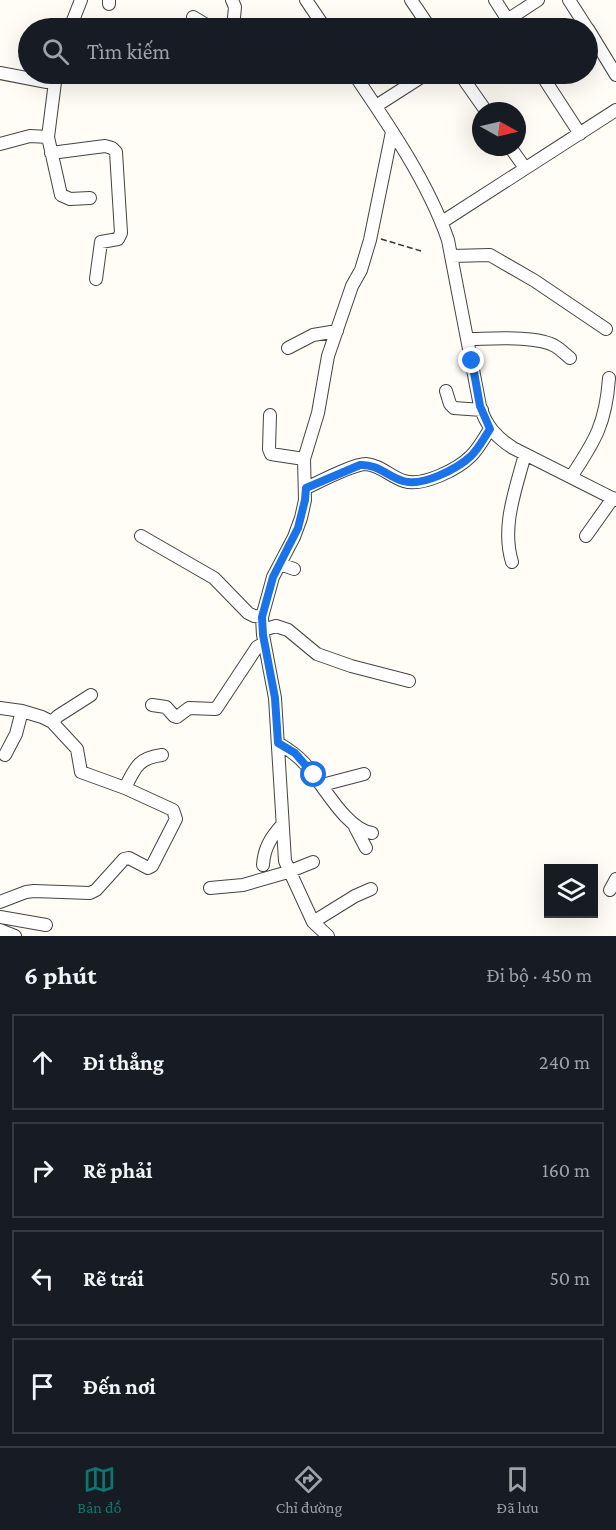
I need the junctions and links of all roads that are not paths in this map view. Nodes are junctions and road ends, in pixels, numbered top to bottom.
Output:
1 (81, 0) edge
2 (232, 0) edge
3 (306, 0) edge
4 (411, 0) edge
5 (495, 0) edge
6 (538, 0) edge
7 (569, 0) edge
8 (74, 18) edge
9 (234, 18) edge
10 (318, 18) edge
11 (423, 18) edge
12 (506, 18) edge
13 (517, 18) edge
14 (580, 18) edge
15 (598, 46) edge
16 (0, 73) edge
17 (616, 75) edge
18 (18, 76) edge
19 (55, 84) edge
20 (361, 84) edge
21 (410, 84) edge
22 (467, 84) edge
23 (548, 84) edge
24 (480, 102) edge
25 (376, 106) junction
26 (616, 110) edge
27 (392, 132) junction
28 (580, 134) junction
29 (48, 137) junction
30 (0, 144) edge
31 (51, 153) junction
32 (516, 156) edge
33 (525, 168) junction
34 (90, 198) dead end
35 (442, 222) junction
36 (451, 256) junction
37 (96, 279) dead end
38 (606, 329) dead end
39 (337, 331) junction
40 (467, 339) junction
41 (288, 348) dead end
42 (570, 358) dead end
43 (609, 378) dead end
44 (446, 391) dead end
45 (482, 410) junction
46 (270, 415) dead end
47 (490, 429) junction
48 (525, 454) junction
49 (304, 459) junction
50 (571, 477) junction
51 (306, 488) junction
52 (615, 499) edge
53 (141, 536) dead end
54 (586, 536) dead end
55 (512, 562) dead end
56 (280, 564) junction
57 (294, 569) dead end
58 (263, 630) junction
59 (409, 681) dead end
60 (91, 695) dead end
61 (152, 705) dead end
62 (0, 708) edge
63 (22, 711) junction
64 (52, 722) junction
65 (278, 743) junction
66 (5, 755) dead end
67 (162, 755) dead end
68 (364, 774) dead end
69 (322, 785) junction
70 (125, 788) junction
71 (353, 824) junction
72 (282, 825) junction
73 (372, 833) dead end
74 (366, 848) dead end
75 (313, 862) dead end
76 (262, 865) dead end
77 (288, 872) junction
78 (210, 888) dead end
79 (371, 890) dead end
80 (0, 902) edge
81 (0, 917) edge
82 (313, 922) junction
83 (46, 925) dead end
84 (0, 930) edge
85 (15, 936) edge
86 (328, 936) edge

1 - 8 street
2 - 9 street
3 - 10 street
4 - 11 street
5 - 12 street
6 - 13 street
7 - 14 street
15 - 17 street
16 - 18 street
19 - 29 street
20 - 25 street
21 - 25 street
22 - 24 street
23 - 28 street
25 - 27 street
26 - 28 street
27 - 35 street
27 - 39 street
28 - 33 street
29 - 30 street
29 - 31 street
31 - 34 street
31 - 37 street
32 - 33 street
33 - 35 street
35 - 36 street
36 - 38 street
36 - 40 street
39 - 41 street
39 - 49 street
40 - 42 street
40 - 45 street
43 - 50 street
44 - 45 street
45 - 47 street
46 - 49 street
47 - 48 street
47 - 51 street
48 - 50 street
48 - 55 street
49 - 51 street
50 - 52 street
51 - 56 street
52 - 54 street
53 - 58 street
56 - 57 street
56 - 58 street
58 - 59 street
58 - 61 street
58 - 65 street
60 - 64 street
62 - 63 street
63 - 64 street
63 - 66 street
64 - 70 street
65 - 69 street
65 - 72 street
67 - 70 street
68 - 69 street
69 - 71 street
70 - 80 street
71 - 73 street
71 - 74 street
72 - 76 street
72 - 77 street
75 - 77 street
77 - 78 street
77 - 82 street
79 - 82 street
81 - 83 street
82 - 86 street
84 - 85 street

